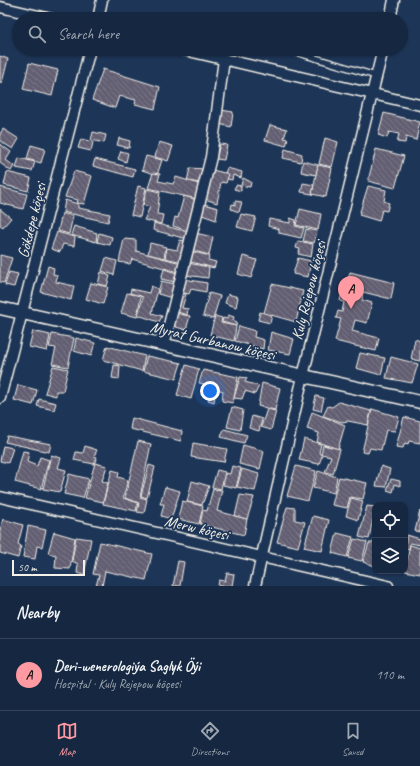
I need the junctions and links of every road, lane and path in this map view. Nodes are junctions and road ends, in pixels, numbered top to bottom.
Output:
1 (102, 0) edge
2 (394, 0) edge
3 (0, 7) edge
4 (22, 12) edge
5 (99, 12) edge
6 (391, 12) edge
7 (88, 56) edge
8 (211, 56) edge
9 (309, 56) edge
10 (381, 56) edge
11 (224, 59) junction
12 (376, 76) junction
13 (372, 94) junction
14 (420, 104) edge
15 (0, 308) edge
16 (22, 314) junction
17 (164, 345) junction
18 (303, 376) junction
19 (0, 398) edge
20 (420, 402) edge
21 (0, 498) edge
22 (262, 557) junction
23 (255, 586) edge
24 (388, 586) edge

1 - 5 street
2 - 6 street
3 - 4 street
7 - 16 street, Gökdepe köçesi
8 - 11 street
9 - 12 lane
10 - 12 street, Kuly Rejepow köçesi
11 - 13 street
11 - 17 street
12 - 13 street, Kuly Rejepow köçesi
13 - 14 street
13 - 18 street, Kuly Rejepow köçesi
15 - 16 street, Myrat Gurbanow köçesi
16 - 17 street, Myrat Gurbanow köçesi
16 - 19 street, Gökdepe köçesi
17 - 18 street, Myrat Gurbanow köçesi
18 - 20 street, Myrat Gurbanow köçesi
18 - 22 street, Kuly Rejepow köçesi
21 - 22 street, Merw köçesi
22 - 23 street, Kuly Rejepow köçesi
22 - 24 street, Merw köçesi

